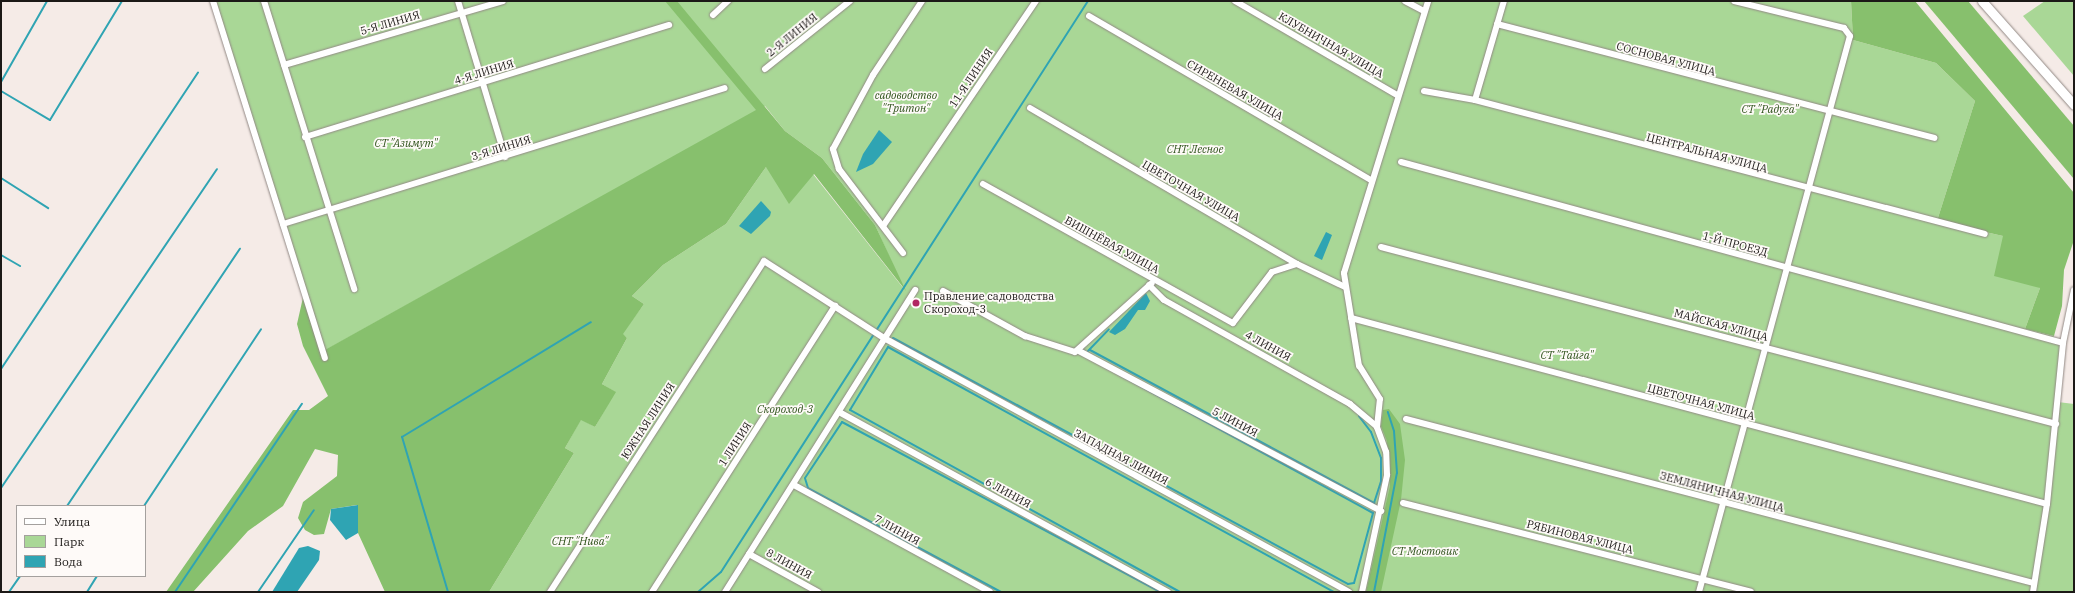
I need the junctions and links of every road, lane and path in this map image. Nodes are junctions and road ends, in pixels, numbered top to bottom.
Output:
1 (213, 1) edge
2 (264, 1) edge
3 (458, 1) edge
4 (503, 1) edge
5 (728, 1) edge
6 (850, 1) edge
7 (922, 1) edge
8 (1036, 1) edge
9 (1235, 1) edge
10 (1406, 1) edge
11 (1428, 1) edge
12 (1504, 1) edge
13 (1734, 1) edge
14 (1982, 1) edge
15 (1424, 11) junction
16 (462, 13) junction
17 (713, 15) dead end
18 (1089, 16) dead end
19 (1498, 24) junction
20 (669, 25) dead end
21 (284, 65) junction
22 (765, 69) dead end
23 (482, 83) junction
24 (725, 88) dead end
25 (1424, 91) dead end
26 (1397, 95) junction
27 (1475, 100) junction
28 (2074, 105) edge
29 (1030, 108) dead end
30 (1829, 113) junction
31 (306, 137) junction
32 (1934, 138) dead end
33 (505, 157) junction
34 (1401, 162) dead end
35 (1371, 180) junction
36 (983, 184) dead end
37 (1808, 190) junction
38 (329, 211) junction
39 (283, 224) junction
40 (883, 226) junction
41 (1985, 234) dead end
42 (1381, 247) dead end
43 (903, 253) dead end
44 (764, 261) joint
45 (1297, 264) junction
46 (1787, 268) junction
47 (1157, 281) junction
48 (1149, 285) junction
49 (1345, 287) junction
50 (354, 289) dead end
51 (915, 290) dead end
52 (943, 290) dead end
53 (2074, 290) edge
54 (835, 306) junction
55 (1351, 318) junction
56 (884, 338) junction
57 (2063, 343) junction
58 (1765, 346) junction
59 (1079, 351) junction
60 (324, 358) dead end
61 (839, 412) junction
62 (1406, 419) dead end
63 (1744, 424) junction
64 (2056, 424) junction
65 (1377, 427) junction
66 (794, 485) junction
67 (1403, 503) dead end
68 (1723, 503) junction
69 (2047, 504) junction
70 (1382, 511) junction
71 (749, 554) junction
72 (1702, 579) junction
73 (2034, 583) junction
74 (550, 592) edge
75 (652, 592) edge
76 (725, 592) edge
77 (818, 592) edge
78 (990, 592) edge
79 (1168, 592) edge
80 (1349, 592) edge
81 (1362, 592) edge
82 (1699, 592) edge
83 (1751, 592) edge
84 (2033, 592) edge

1 - 39 street
2 - 21 street
3 - 16 street
4 - 16 street, 5-Я ЛИНИЯ
5 - 17 street
6 - 22 street, 2-Я ЛИНИЯ
7 - 40 street
8 - 40 street, 11-Я ЛИНИЯ
9 - 26 street, КЛУБНИЧНАЯ УЛИЦА
10 - 15 street
11 - 15 street
12 - 19 street
13 - 30 street
14 - 28 main road
15 - 26 street
16 - 21 street, 5-Я ЛИНИЯ
16 - 23 street
18 - 35 street, СИРЕНЕВАЯ УЛИЦА
19 - 27 street
19 - 30 street, СОСНОВАЯ УЛИЦА
20 - 23 street, 4-Я ЛИНИЯ
21 - 31 street
23 - 31 street, 4-Я ЛИНИЯ
23 - 33 street
24 - 33 street, 3-Я ЛИНИЯ
25 - 27 street, ЦЕНТРАЛЬНАЯ УЛИЦА
26 - 35 street
27 - 37 street, ЦЕНТРАЛЬНАЯ УЛИЦА
29 - 45 street, ЦВЕТОЧНАЯ УЛИЦА
30 - 32 street, СОСНОВАЯ УЛИЦА
30 - 37 street
31 - 38 street
33 - 38 street, 3-Я ЛИНИЯ
34 - 46 street, 1-Й ПРОЕЗД
35 - 49 street
36 - 47 street, ВИШНЁВАЯ УЛИЦА
37 - 41 street, ЦЕНТРАЛЬНАЯ УЛИЦА
37 - 46 street
38 - 39 street, 3-Я ЛИНИЯ
38 - 50 street
39 - 60 street
40 - 43 street
42 - 58 street, МАЙСКАЯ УЛИЦА
44 - 54 street, ЗАПАДНАЯ ЛИНИЯ
44 - 74 street, ЮЖНАЯ ЛИНИЯ
45 - 47 street, ВИШНЁВАЯ УЛИЦА
45 - 49 street, ЦВЕТОЧНАЯ УЛИЦА
46 - 57 street, 1-Й ПРОЕЗД
46 - 58 street
47 - 48 street
48 - 59 street
48 - 65 street, 4 ЛИНИЯ
49 - 55 street
51 - 56 street
52 - 59 street, 5 ЛИНИЯ
53 - 57 street
54 - 56 street, ЗАПАДНАЯ ЛИНИЯ
54 - 75 street, 1 ЛИНИЯ
55 - 63 street, ЦВЕТОЧНАЯ УЛИЦА
55 - 65 street
56 - 61 street
56 - 80 street, ЗАПАДНАЯ ЛИНИЯ
57 - 64 street
58 - 63 street
58 - 64 street, МАЙСКАЯ УЛИЦА
59 - 70 street, 5 ЛИНИЯ
61 - 66 street
61 - 79 street, 6 ЛИНИЯ
62 - 68 street, ЗЕМЛЯНИЧНАЯ УЛИЦА
63 - 68 street
63 - 69 street, ЦВЕТОЧНАЯ УЛИЦА
64 - 69 street
65 - 70 street
66 - 71 street
66 - 78 street, 7 ЛИНИЯ
67 - 72 street, РЯБИНОВАЯ УЛИЦА
68 - 72 street
68 - 73 street, ЗЕМЛЯНИЧНАЯ УЛИЦА
69 - 73 street
70 - 81 street
71 - 76 street
71 - 77 street, 8 ЛИНИЯ
72 - 82 street
72 - 83 street, РЯБИНОВАЯ УЛИЦА
73 - 84 street

